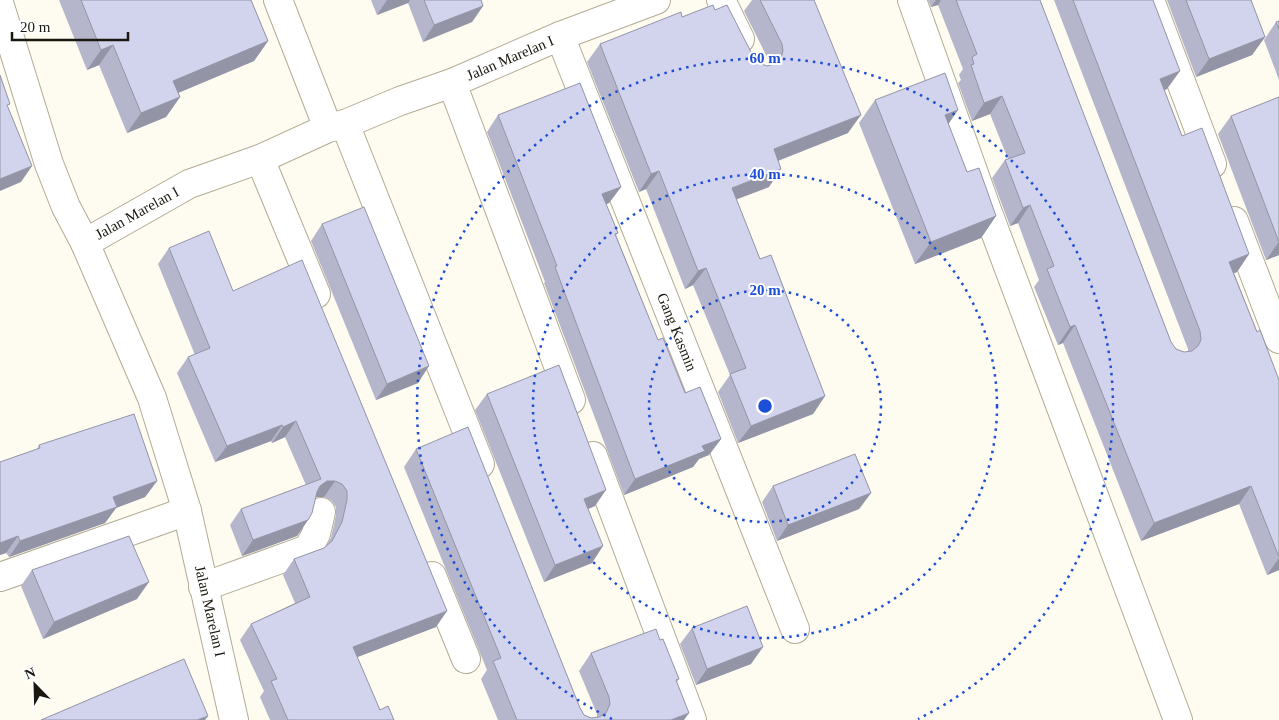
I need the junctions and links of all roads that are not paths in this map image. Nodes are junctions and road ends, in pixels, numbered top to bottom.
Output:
1 (278, 0) edge
2 (656, 0) edge
3 (721, 0) edge
4 (912, 0) edge
5 (1150, 0) edge
6 (0, 6) edge
7 (560, 36) junction
8 (751, 60) edge
9 (452, 83) junction
10 (336, 126) junction
11 (260, 159) junction
12 (84, 243) junction
13 (324, 313) edge
14 (1279, 339) edge
15 (490, 491) edge
16 (187, 511) junction
17 (321, 512) dead end
18 (421, 550) edge
19 (0, 577) edge
20 (203, 587) junction
21 (794, 628) dead end
22 (466, 659) dead end
23 (234, 720) edge
24 (692, 720) edge
25 (1178, 720) edge

1 - 10 street
2 - 7 street, Jalan Marelan I
3 - 8 street
4 - 25 street
5 - 14 street
6 - 12 street
7 - 9 street, Jalan Marelan I
7 - 21 street, Gang Kasmin
9 - 10 street, Jalan Marelan I
9 - 24 street
10 - 11 street, Jalan Marelan I
10 - 15 street
11 - 12 street, Jalan Marelan I
11 - 13 street
12 - 16 street, Jalan Marelan I
16 - 19 street
16 - 20 street, Jalan Marelan I
17 - 20 street
18 - 22 street
20 - 23 street, Jalan Marelan I

